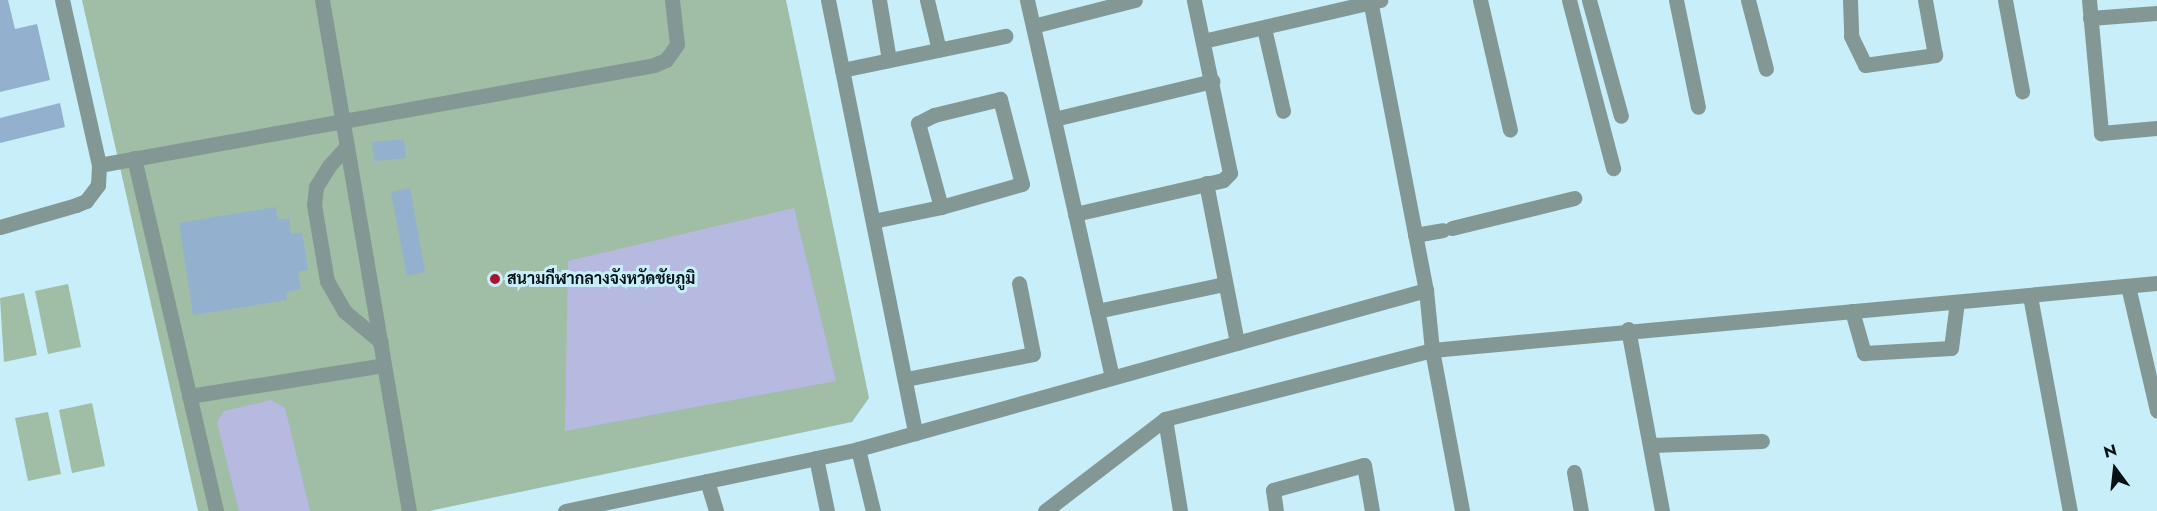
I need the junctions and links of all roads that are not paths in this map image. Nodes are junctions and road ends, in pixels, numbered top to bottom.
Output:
1 (62, 0) edge
2 (322, 0) edge
3 (672, 0) edge
4 (828, 0) edge
5 (879, 0) edge
6 (927, 0) edge
7 (1027, 0) edge
8 (1135, 0) edge
9 (1194, 0) edge
10 (1480, 0) edge
11 (1569, 0) edge
12 (1589, 0) edge
13 (1676, 0) edge
14 (1748, 0) edge
15 (1850, 0) edge
16 (1925, 0) edge
17 (2005, 0) edge
18 (2089, 0) edge
19 (1373, 1) edge
20 (2157, 13) edge
21 (2090, 18) junction
22 (1033, 26) junction
23 (1264, 28) junction
24 (1005, 36) dead end
25 (1203, 41) junction
26 (939, 50) junction
27 (890, 60) junction
28 (1766, 69) dead end
29 (842, 70) junction
30 (1212, 81) junction
31 (2022, 91) dead end
32 (1698, 107) dead end
33 (1283, 111) dead end
34 (1621, 116) dead end
35 (1054, 120) junction
36 (343, 122) junction
37 (2157, 128) edge
38 (1510, 130) dead end
39 (347, 146) junction
40 (134, 158) junction
41 (99, 165) junction
42 (1613, 168) dead end
43 (1206, 183) junction
44 (1574, 198) dead end
45 (940, 207) junction
46 (1075, 214) junction
47 (873, 221) junction
48 (0, 227) edge
49 (1415, 235) junction
50 (2157, 282) edge
51 (1019, 284) dead end
52 (1224, 284) junction
53 (2128, 286) junction
54 (1426, 290) junction
55 (2030, 296) junction
56 (1957, 302) junction
57 (1097, 311) junction
58 (1852, 311) junction
59 (1628, 329) junction
60 (381, 342) junction
61 (1237, 343) junction
62 (1432, 350) junction
63 (384, 365) junction
64 (1112, 378) junction
65 (906, 379) junction
66 (189, 396) junction
67 (2157, 411) edge
68 (1165, 419) junction
69 (915, 433) junction
70 (1762, 441) dead end
71 (1652, 445) junction
72 (858, 449) junction
73 (816, 458) junction
74 (1574, 472) dead end
75 (707, 481) junction
76 (216, 511) edge
77 (409, 511) edge
78 (565, 511) edge
79 (716, 511) edge
80 (827, 511) edge
81 (873, 511) edge
82 (1045, 511) edge
83 (1180, 511) edge
84 (1276, 511) edge
85 (1372, 511) edge
86 (1462, 511) edge
87 (1581, 511) edge
88 (1662, 511) edge
89 (2070, 511) edge

1 - 41 street
2 - 36 street
3 - 36 street
4 - 29 street
5 - 27 street
6 - 26 street
7 - 22 street
8 - 22 street
9 - 25 street
10 - 38 street
11 - 42 street
12 - 34 street
13 - 32 street
14 - 28 street
15 - 16 street
17 - 31 street
18 - 21 street
19 - 23 street
19 - 49 street
20 - 21 street
21 - 37 street
22 - 35 street
23 - 25 street
23 - 33 street
24 - 26 street
25 - 30 street
26 - 27 street
27 - 29 street
29 - 47 street
30 - 35 street
30 - 43 street
35 - 46 street
36 - 39 street
36 - 40 street
39 - 60 street
39 - 60 street
40 - 41 street
40 - 66 street
41 - 48 street
43 - 46 street
43 - 52 street
44 - 49 street
45 - 45 street
45 - 47 street
46 - 57 street
47 - 65 street
49 - 54 street
50 - 53 street
51 - 65 street
52 - 57 street
52 - 61 street
53 - 55 street
53 - 67 street
54 - 61 street
54 - 62 street
55 - 56 street
55 - 89 street
56 - 58 street
56 - 58 street
57 - 64 street
58 - 59 street
59 - 62 street
59 - 71 street
60 - 63 street
61 - 64 street
62 - 68 street
62 - 86 street
63 - 66 street
63 - 77 street
64 - 69 street
65 - 69 street
66 - 76 street
68 - 82 street
68 - 83 street
69 - 72 street
70 - 71 street
71 - 88 street
72 - 73 street
72 - 81 street
73 - 75 street
73 - 80 street
74 - 87 street
75 - 78 street
75 - 79 street
84 - 85 street

